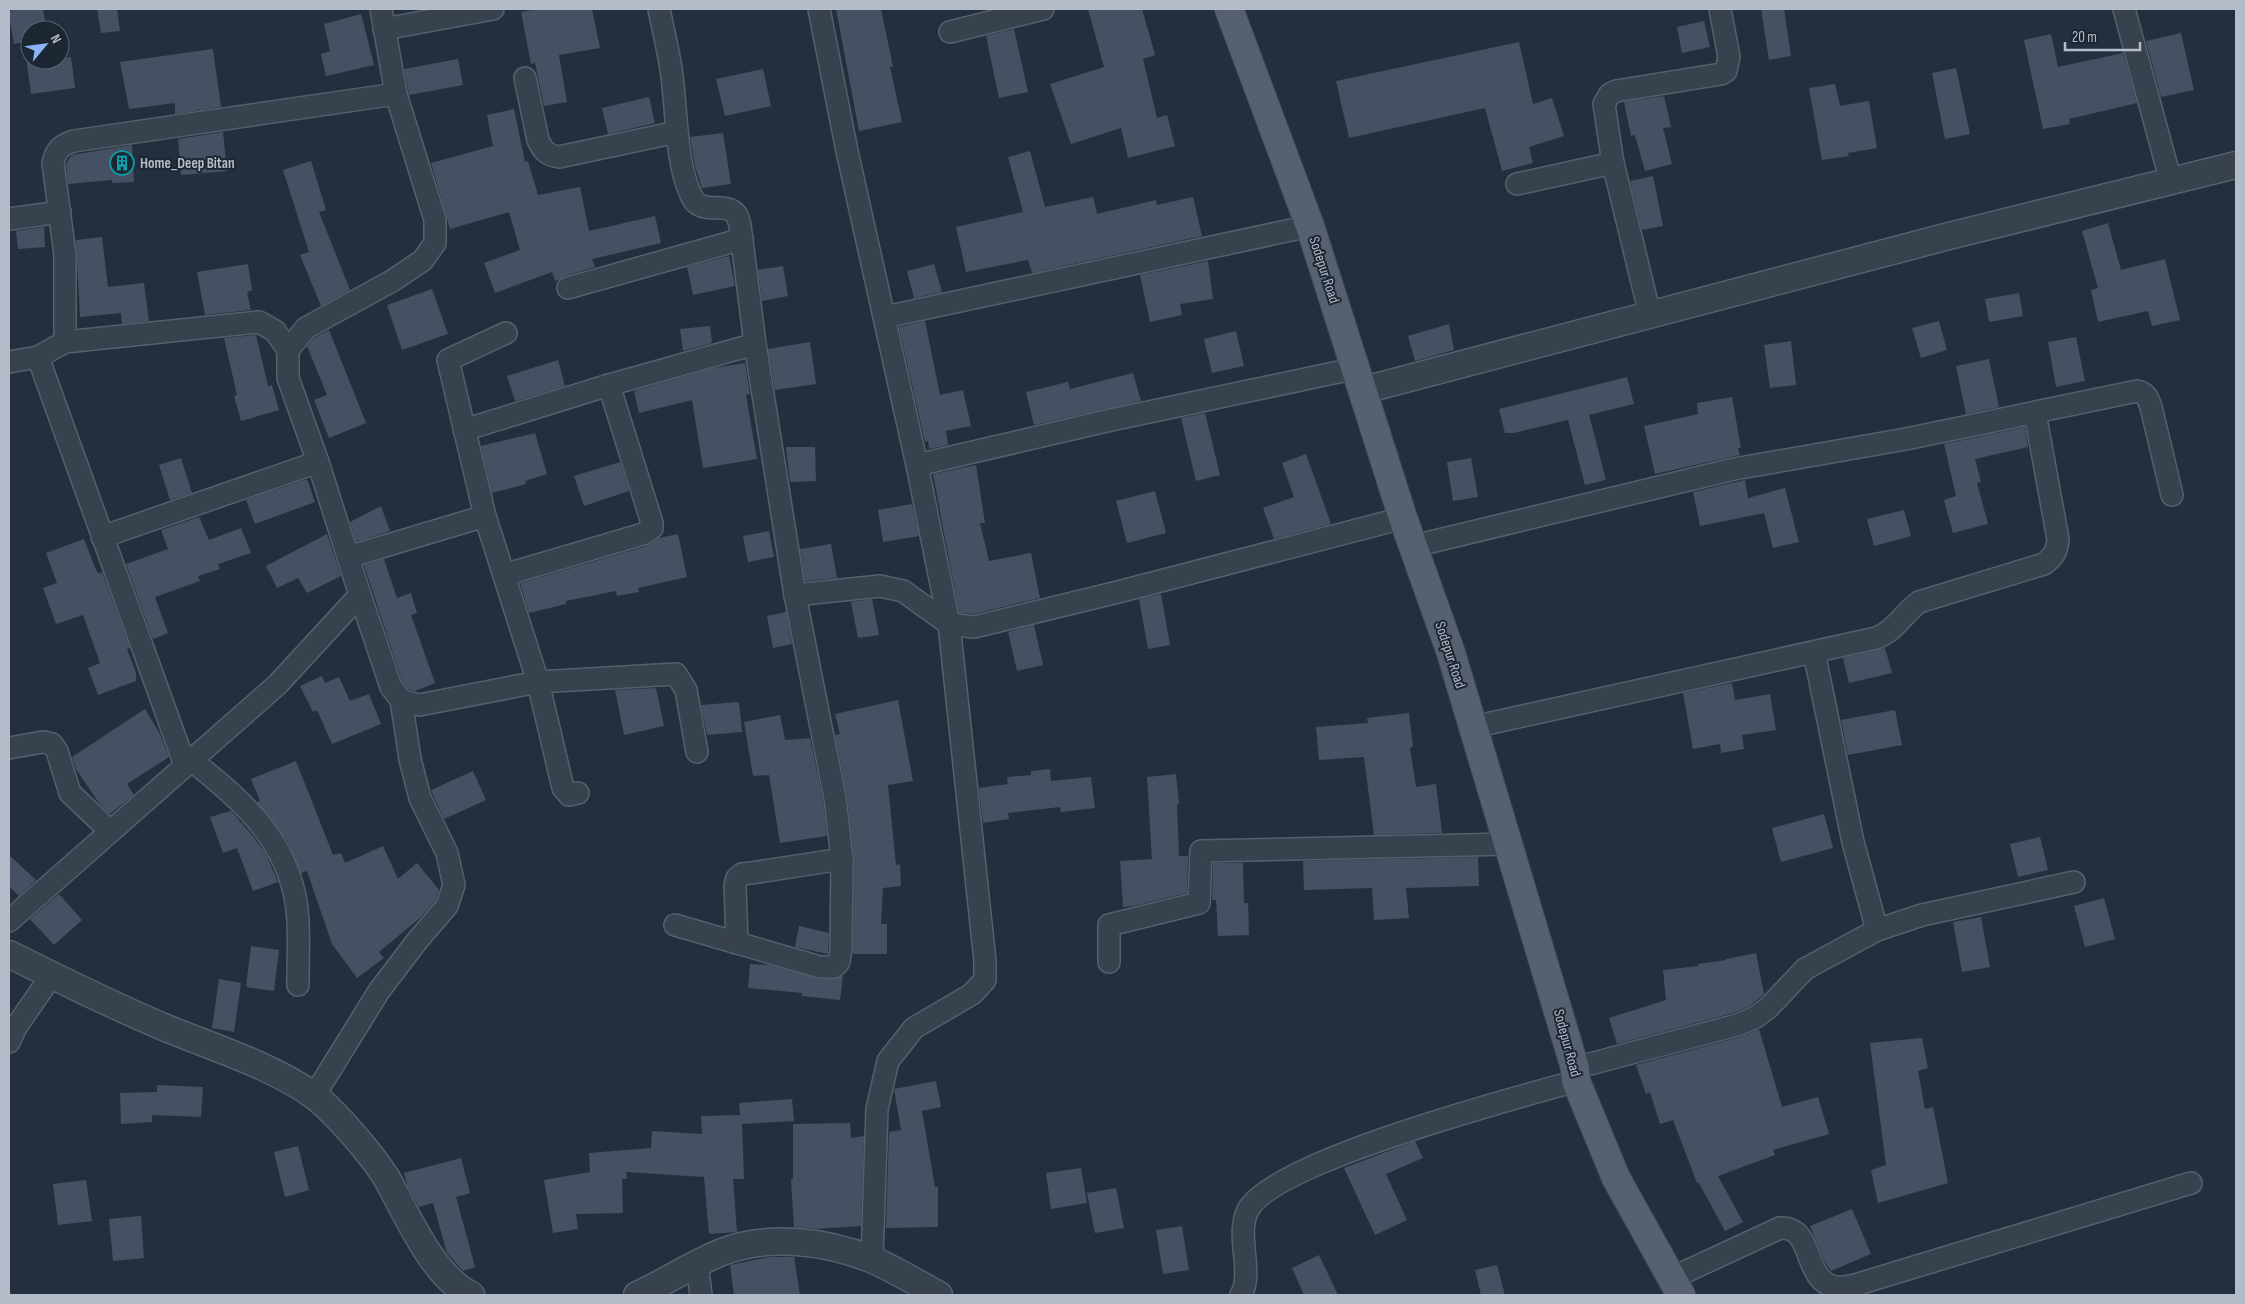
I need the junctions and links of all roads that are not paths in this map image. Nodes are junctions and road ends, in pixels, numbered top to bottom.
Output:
1 (493, 9) edge
2 (659, 9) edge
3 (819, 9) edge
4 (1043, 9) edge
5 (1229, 9) edge
6 (1720, 9) edge
7 (2124, 9) edge
8 (382, 19) edge
9 (950, 32) dead end
10 (525, 78) dead end
11 (396, 94) junction
12 (677, 132) junction
13 (1613, 163) junction
14 (2236, 166) edge
15 (2171, 182) junction
16 (1517, 184) dead end
17 (60, 212) junction
18 (9, 218) edge
19 (1310, 226) junction
20 (742, 239) junction
21 (568, 288) dead end
22 (1650, 315) junction
23 (885, 317) junction
24 (506, 333) dead end
25 (65, 342) junction
26 (755, 344) junction
27 (288, 350) junction
28 (38, 357) junction
29 (9, 362) edge
30 (1360, 379) junction
31 (609, 385) junction
32 (2035, 413) junction
33 (464, 430) junction
34 (318, 462) junction
35 (917, 465) junction
36 (2172, 495) dead end
37 (485, 516) junction
38 (1403, 518) junction
39 (102, 536) junction
40 (1414, 546) junction
41 (348, 557) junction
42 (504, 575) junction
43 (360, 595) junction
44 (795, 595) junction
45 (949, 624) junction
46 (1814, 652) junction
47 (538, 682) junction
48 (401, 700) junction
49 (1473, 726) junction
50 (9, 748) edge
51 (697, 752) dead end
52 (188, 762) junction
53 (578, 793) dead end
54 (110, 831) junction
55 (1508, 844) junction
56 (842, 859) junction
57 (2074, 882) dead end
58 (9, 921) edge
59 (675, 925) dead end
60 (1877, 930) junction
61 (737, 943) junction
62 (9, 954) edge
63 (1109, 962) dead end
64 (52, 975) junction
65 (298, 985) dead end
66 (9, 1042) edge
67 (1576, 1074) junction
68 (314, 1096) junction
69 (2191, 1183) dead end
70 (872, 1260) junction
71 (697, 1263) junction
72 (1676, 1287) edge
73 (471, 1295) edge
74 (637, 1295) edge
75 (701, 1295) edge
76 (939, 1295) edge
77 (1241, 1295) edge

1 - 8 street
2 - 12 street
3 - 23 street
4 - 9 street
5 - 19 main road, Sodepur Road
6 - 13 street
7 - 15 street
8 - 11 street
10 - 12 street
11 - 17 street
11 - 27 street
12 - 20 street
13 - 16 street
13 - 22 street
14 - 15 street
15 - 22 street
17 - 18 street
17 - 25 street
19 - 23 street
19 - 30 main road, Sodepur Road
20 - 21 street
20 - 26 street
22 - 30 street
23 - 35 street
24 - 33 street
25 - 27 street
25 - 28 street
26 - 31 street
26 - 44 street
27 - 34 street
28 - 29 street
28 - 39 street
30 - 35 street
30 - 38 main road, Sodepur Road
31 - 33 street
31 - 42 street
32 - 36 street
32 - 40 street
32 - 46 street
33 - 37 street
34 - 39 street
34 - 41 street
35 - 45 street
37 - 41 street
37 - 42 street
38 - 40 main road, Sodepur Road
38 - 45 street
39 - 52 street
40 - 49 main road, Sodepur Road
41 - 43 street
42 - 47 street
43 - 48 street
43 - 52 street
44 - 45 street
44 - 56 street
45 - 70 street
46 - 49 street
46 - 60 street
47 - 48 street
47 - 51 street
47 - 53 street
48 - 68 street
49 - 55 main road, Sodepur Road
50 - 54 street
52 - 54 street
52 - 65 street
54 - 58 street
55 - 63 street
55 - 67 main road, Sodepur Road
56 - 61 street
56 - 61 street
57 - 60 street
59 - 61 street
60 - 67 street
62 - 64 street
64 - 66 street
64 - 68 street
67 - 72 main road, Sodepur Road
67 - 77 street
68 - 73 street
69 - 72 street
70 - 71 street
70 - 76 street
71 - 74 street
71 - 75 street

